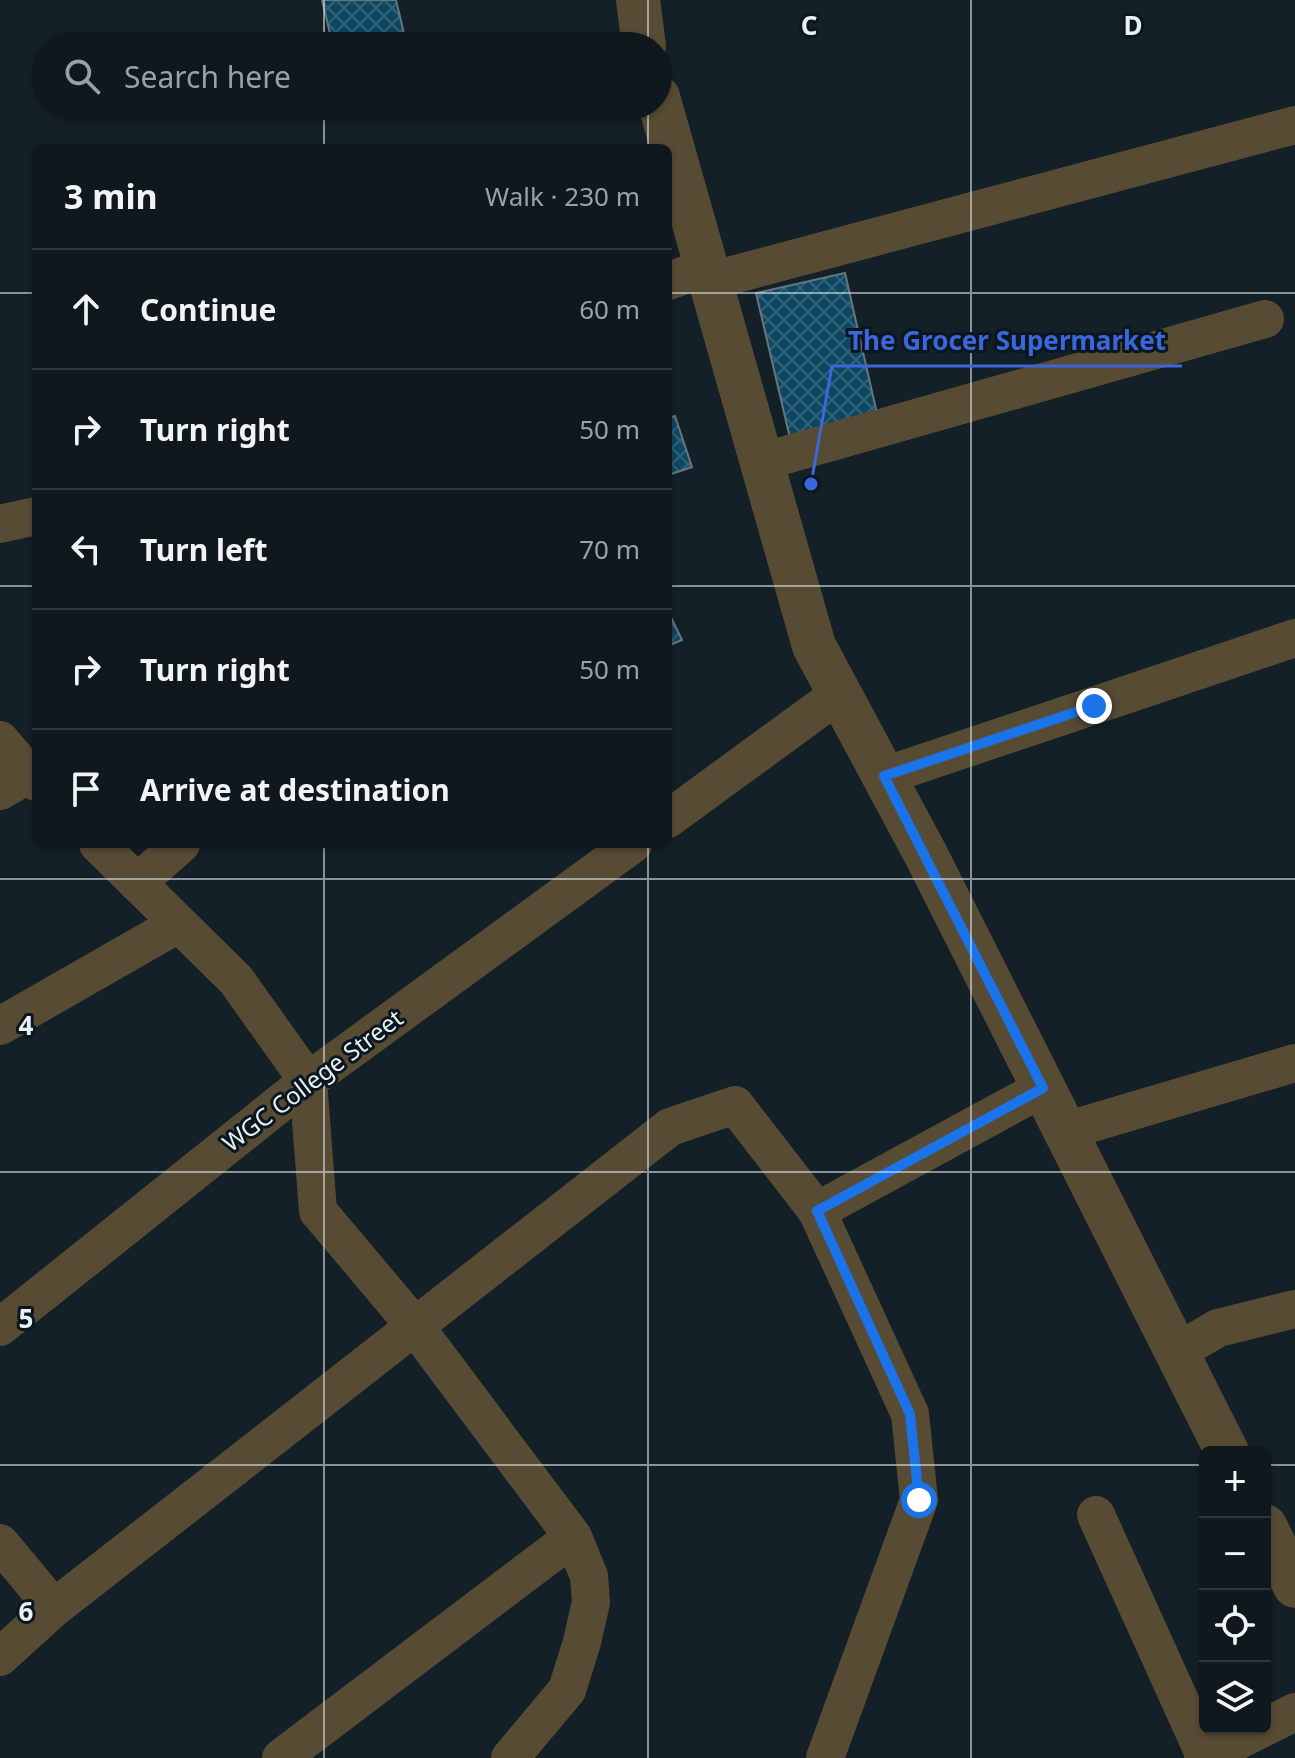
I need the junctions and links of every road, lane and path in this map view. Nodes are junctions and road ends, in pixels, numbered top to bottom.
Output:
1 (638, 0) edge
2 (642, 32) edge
3 (663, 120) edge
4 (1295, 125) edge
5 (668, 144) edge
6 (672, 165) edge
7 (695, 277) edge
8 (1265, 319) dead end
9 (761, 462) junction
10 (32, 517) edge
11 (0, 524) edge
12 (1295, 638) edge
13 (839, 694) junction
14 (0, 740) edge
15 (884, 776) junction
16 (22, 782) edge
17 (672, 816) edge
18 (102, 848) edge
19 (176, 848) edge
20 (628, 848) edge
21 (137, 883) junction
22 (178, 924) junction
23 (0, 1026) edge
24 (1295, 1063) edge
25 (308, 1081) junction
26 (1043, 1088) junction
27 (1065, 1131) junction
28 (817, 1211) junction
29 (1295, 1309) edge
30 (414, 1325) junction
31 (0, 1327) edge
32 (1177, 1352) junction
33 (1224, 1446) edge
34 (1096, 1515) dead end
35 (573, 1537) junction
36 (1271, 1538) edge
37 (0, 1543) edge
38 (1295, 1586) edge
39 (54, 1608) junction
40 (0, 1657) edge
41 (1295, 1712) edge
42 (1271, 1724) edge
43 (1252, 1734) edge
44 (281, 1758) edge
45 (510, 1758) edge
46 (825, 1758) edge
47 (1205, 1758) edge

1 - 2 street
3 - 5 street
4 - 7 street
6 - 7 street
7 - 9 street
8 - 9 street
9 - 13 street
10 - 11 street
12 - 15 street
13 - 15 street
13 - 17 street
14 - 16 street
15 - 26 street
18 - 21 street
19 - 21 street
20 - 25 street, WGC College Street
21 - 22 street
22 - 23 street
22 - 25 street
24 - 27 street
25 - 30 street
25 - 31 street, WGC College Street
26 - 27 street
26 - 28 street
27 - 32 street
28 - 30 street
28 - 46 street
29 - 32 street
30 - 35 street
30 - 39 street
32 - 33 street
34 - 47 street
35 - 44 street
35 - 45 street
36 - 38 street
37 - 39 street
39 - 40 street
41 - 42 street
43 - 47 street

